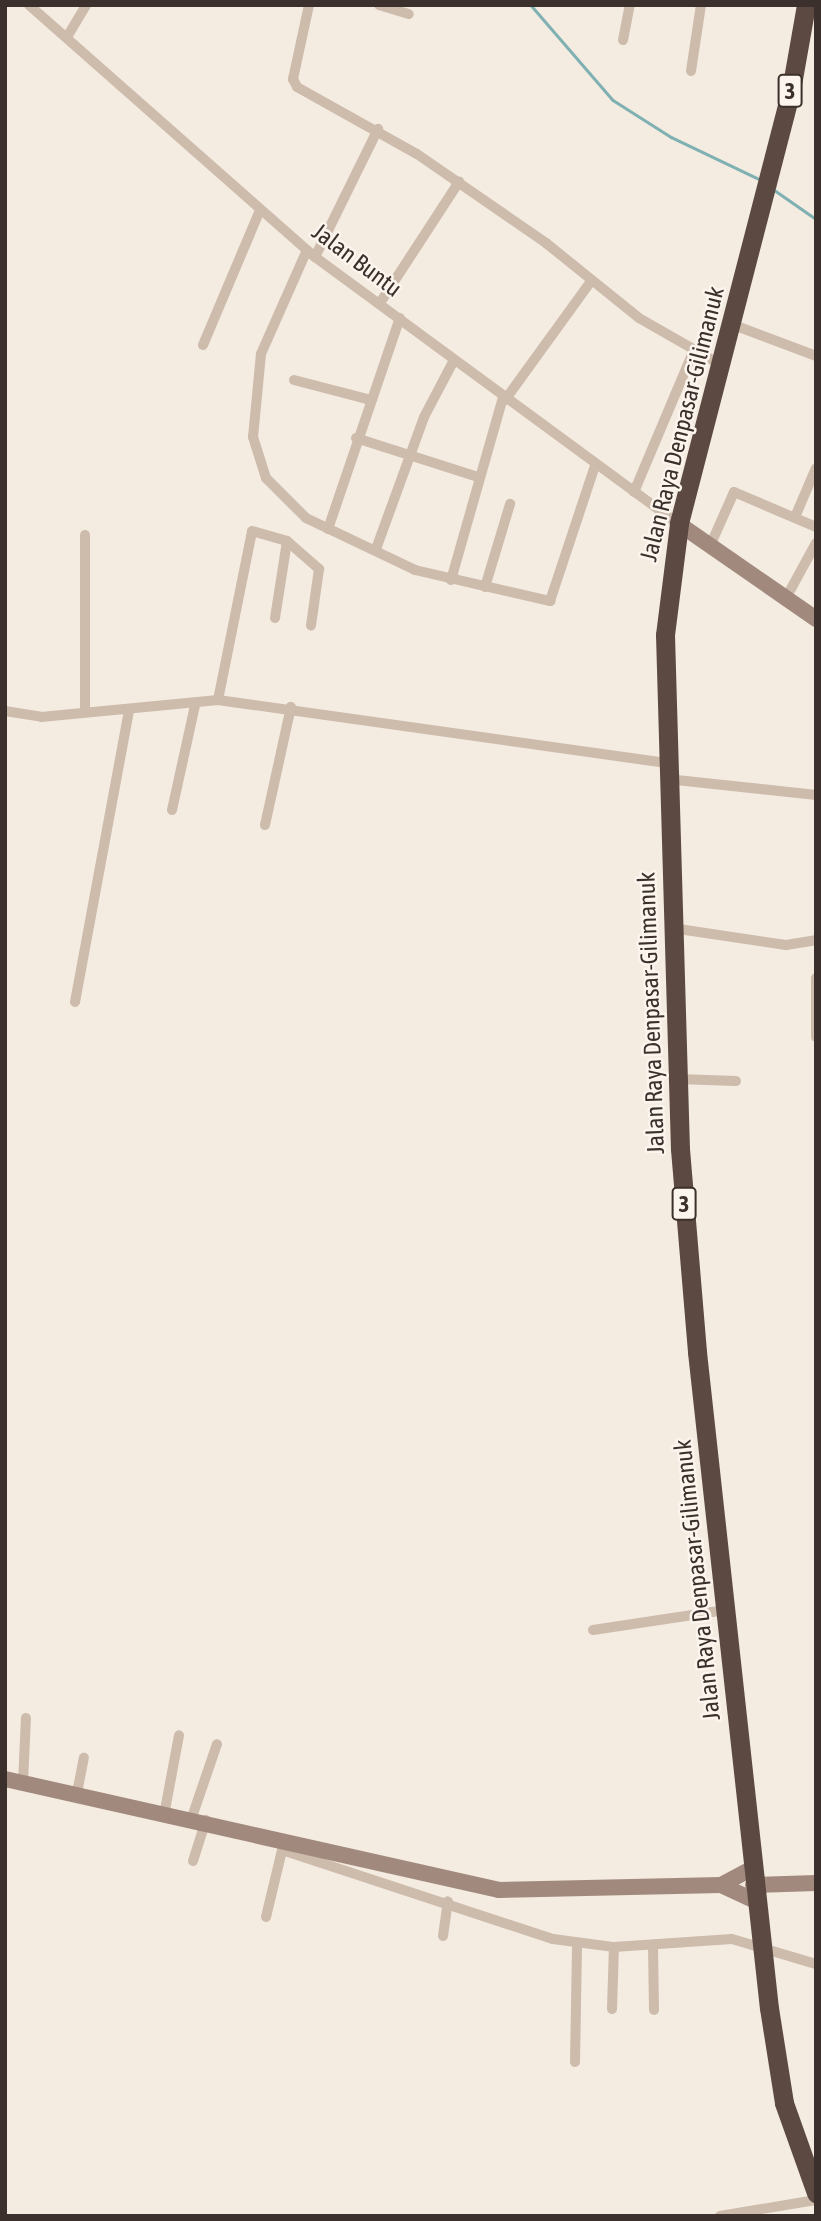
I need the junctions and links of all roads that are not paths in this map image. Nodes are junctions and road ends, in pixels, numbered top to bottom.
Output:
1 (29, 5) edge
2 (86, 5) edge
3 (309, 5) edge
4 (379, 5) edge
5 (630, 5) edge
6 (701, 5) edge
7 (806, 5) edge
8 (409, 14) dead end
9 (67, 37) junction
10 (623, 40) dead end
11 (691, 71) dead end
12 (378, 130) junction
13 (459, 182) junction
14 (260, 210) junction
15 (311, 254) junction
16 (592, 280) junction
17 (380, 303) junction
18 (400, 318) junction
19 (731, 324) junction
20 (203, 345) dead end
21 (693, 352) junction
22 (816, 356) edge
23 (454, 360) junction
24 (721, 365) junction
25 (294, 380) dead end
26 (504, 399) junction
27 (371, 400) junction
28 (356, 438) junction
29 (412, 453) junction
30 (595, 466) junction
31 (816, 468) edge
32 (478, 477) junction
33 (634, 492) junction
34 (509, 504) dead end
35 (795, 517) junction
36 (678, 524) junction
37 (816, 527) edge
38 (328, 528) junction
39 (85, 535) dead end
40 (287, 541) junction
41 (816, 543) edge
42 (710, 546) junction
43 (376, 550) junction
44 (451, 580) junction
45 (485, 587) junction
46 (786, 598) junction
47 (275, 618) dead end
48 (816, 619) edge
49 (311, 625) dead end
50 (218, 700) junction
51 (195, 705) junction
52 (291, 707) junction
53 (85, 708) junction
54 (130, 709) junction
55 (5, 711) edge
56 (667, 771) junction
57 (816, 795) edge
58 (172, 810) dead end
59 (265, 825) dead end
60 (673, 928) junction
61 (816, 940) edge
62 (816, 978) edge
63 (75, 1002) dead end
64 (816, 1037) edge
65 (678, 1079) junction
66 (736, 1081) dead end
67 (725, 1610) junction
68 (593, 1630) dead end
69 (26, 1718) dead end
70 (180, 1735) dead end
71 (217, 1744) dead end
72 (84, 1758) dead end
73 (5, 1779) edge
74 (23, 1783) junction
75 (77, 1793) junction
76 (165, 1810) junction
77 (199, 1819) junction
78 (284, 1845) junction
79 (193, 1861) dead end
80 (402, 1871) junction
81 (816, 1883) edge
82 (721, 1885) junction
83 (753, 1885) junction
84 (397, 1888) junction
85 (448, 1901) junction
86 (266, 1917) dead end
87 (443, 1936) dead end
88 (577, 1944) junction
89 (762, 1946) junction
90 (614, 1947) junction
91 (653, 1947) junction
92 (816, 1964) edge
93 (612, 2009) dead end
94 (654, 2010) dead end
95 (575, 2062) dead end
96 (816, 2193) edge
97 (816, 2200) edge
98 (720, 2216) edge

1 - 9 street, Jalan Buntu
2 - 9 street
3 - 12 street
4 - 8 street
5 - 10 street
6 - 11 street
7 - 19 highway, Jalan Raya Denpasar-Gilimanuk / 3
9 - 14 street, Jalan Buntu
12 - 13 street
12 - 15 street
13 - 16 street
13 - 17 street
14 - 15 street, Jalan Buntu
14 - 20 street
15 - 17 street, Jalan Buntu
15 - 38 street
16 - 21 street
16 - 26 street
17 - 18 street, Jalan Buntu
18 - 23 street, Jalan Buntu
18 - 27 street
19 - 22 street
19 - 24 highway, Jalan Raya Denpasar-Gilimanuk / 3
21 - 24 street
21 - 33 street
23 - 26 street, Jalan Buntu
23 - 29 street
24 - 36 highway, Jalan Raya Denpasar-Gilimanuk / 3
25 - 27 street
26 - 30 street, Jalan Buntu
26 - 32 street
27 - 28 street
28 - 29 street
28 - 38 street
29 - 32 street
29 - 43 street
30 - 33 street, Jalan Buntu
30 - 45 street
31 - 35 street
32 - 44 street
33 - 36 street, Jalan Buntu
34 - 45 street
35 - 37 street
35 - 42 street
36 - 42 street
36 - 56 highway, Jalan Raya Denpasar-Gilimanuk / 3
38 - 43 street
39 - 53 street
40 - 47 street
40 - 49 street
40 - 50 street
41 - 46 street
42 - 46 street
43 - 44 street
44 - 45 street
46 - 48 street
50 - 51 street
50 - 52 street
51 - 54 street
51 - 58 street
52 - 56 street
52 - 59 street
53 - 54 street
53 - 55 street
54 - 63 street
56 - 57 street
56 - 60 highway, Jalan Raya Denpasar-Gilimanuk / 3
60 - 61 street
60 - 65 highway, Jalan Raya Denpasar-Gilimanuk / 3
62 - 64 street
65 - 66 street
65 - 67 highway, Jalan Raya Denpasar-Gilimanuk / 3
67 - 68 street
67 - 83 highway, Jalan Raya Denpasar-Gilimanuk / 3
69 - 74 street
70 - 76 street
71 - 77 street
72 - 75 street
73 - 74 street
74 - 75 street
75 - 76 street
76 - 77 street
77 - 78 street
77 - 79 street
78 - 80 street
78 - 84 street
78 - 86 street
80 - 82 street
80 - 84 street
81 - 83 street
82 - 83 street
82 - 83 street
83 - 89 highway, Jalan Raya Denpasar-Gilimanuk / 3
84 - 85 street
85 - 87 street
85 - 88 street
88 - 90 street
88 - 95 street
89 - 91 street
89 - 92 street
89 - 96 highway, Jalan Raya Denpasar-Gilimanuk / 3
90 - 91 street
90 - 93 street
91 - 94 street
97 - 98 street

